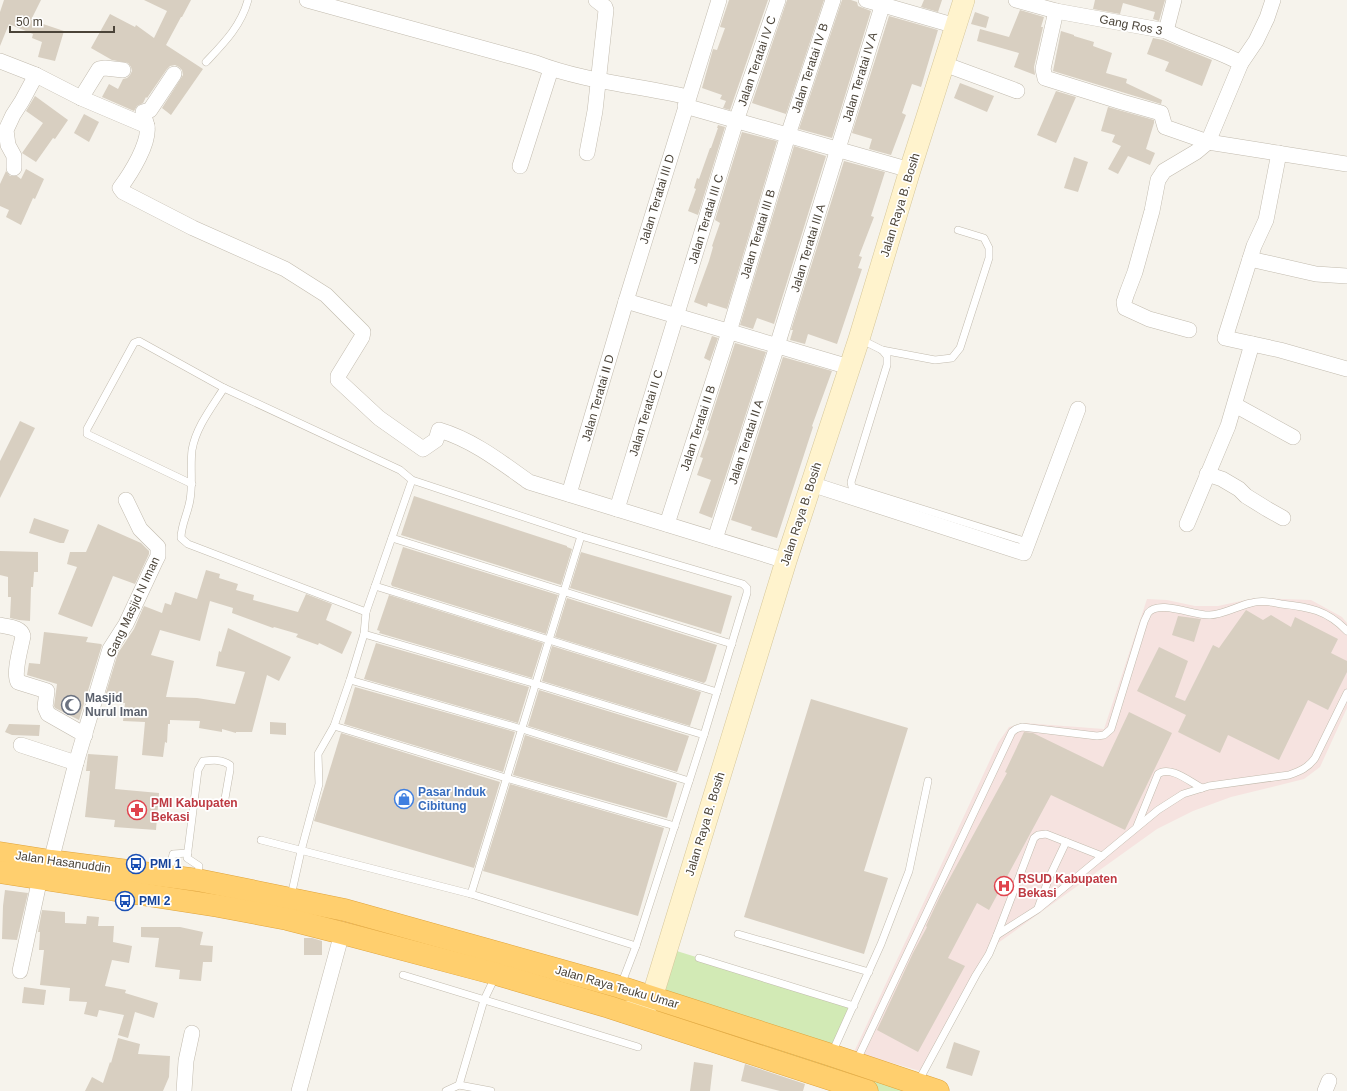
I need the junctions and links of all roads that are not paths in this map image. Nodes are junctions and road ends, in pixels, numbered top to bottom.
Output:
1 (248, 0) edge
2 (307, 0) edge
3 (596, 0) edge
4 (719, 0) edge
5 (778, 0) edge
6 (833, 0) edge
7 (866, 0) edge
8 (964, 0) edge
9 (1016, 0) edge
10 (1174, 0) edge
11 (1273, 0) edge
12 (884, 3) edge
13 (1056, 11) junction
14 (956, 26) junction
15 (1166, 31) junction
16 (0, 61) edge
17 (206, 62) dead end
18 (1241, 63) junction
19 (944, 64) junction
20 (551, 69) junction
21 (123, 70) dead end
22 (174, 74) dead end
23 (36, 75) junction
24 (598, 80) junction
25 (1017, 91) dead end
26 (81, 98) junction
27 (687, 101) junction
28 (736, 121) junction
29 (147, 126) junction
30 (788, 135) junction
31 (1208, 142) junction
32 (838, 149) junction
33 (587, 153) dead end
34 (1279, 153) junction
35 (1347, 164) edge
36 (520, 166) dead end
37 (14, 168) dead end
38 (910, 170) junction
39 (958, 230) dead end
40 (1250, 259) junction
41 (1347, 276) edge
42 (626, 301) junction
43 (676, 317) junction
44 (1189, 330) dead end
45 (729, 332) junction
46 (859, 339) junction
47 (1252, 344) junction
48 (777, 346) junction
49 (882, 350) junction
50 (849, 367) junction
51 (1347, 369) edge
52 (224, 388) junction
53 (1235, 405) junction
54 (1078, 409) dead end
55 (1293, 437) dead end
56 (1207, 474) junction
57 (412, 480) junction
58 (192, 484) junction
59 (811, 484) junction
60 (569, 494) junction
61 (126, 500) dead end
62 (617, 509) junction
63 (1283, 518) dead end
64 (667, 524) junction
65 (1187, 524) dead end
66 (581, 536) junction
67 (392, 538) junction
68 (715, 539) junction
69 (1021, 540) dead end
70 (786, 561) junction
71 (375, 586) junction
72 (564, 591) junction
73 (366, 612) junction
74 (0, 625) edge
75 (1347, 631) edge
76 (364, 634) junction
77 (549, 640) junction
78 (732, 644) junction
79 (350, 680) junction
80 (536, 684) junction
81 (718, 692) junction
82 (1347, 693) edge
83 (334, 726) junction
84 (522, 729) junction
85 (85, 735) junction
86 (704, 735) junction
87 (21, 745) dead end
88 (76, 763) junction
89 (506, 778) junction
90 (689, 781) junction
91 (928, 781) dead end
92 (1202, 788) junction
93 (224, 804) dead end
94 (675, 826) junction
95 (1136, 828) junction
96 (261, 840) dead end
97 (1066, 842) junction
98 (301, 850) junction
99 (0, 853) edge
100 (188, 853) junction
101 (1102, 856) junction
102 (45, 870) junction
103 (0, 872) edge
104 (168, 876) junction
105 (198, 880) junction
106 (471, 894) junction
107 (289, 909) junction
108 (1038, 909) junction
109 (342, 933) junction
110 (738, 934) dead end
111 (997, 935) junction
112 (636, 946) junction
113 (699, 958) dead end
114 (20, 971) dead end
115 (869, 972) junction
116 (496, 974) junction
117 (403, 975) dead end
118 (620, 987) junction
119 (652, 997) junction
120 (484, 1000) junction
121 (854, 1006) junction
122 (624, 1012) junction
123 (192, 1034) dead end
124 (638, 1047) dead end
125 (832, 1055) junction
126 (855, 1062) junction
127 (459, 1085) junction
128 (916, 1087) edge
129 (184, 1091) edge
130 (299, 1091) edge
131 (446, 1091) edge
132 (490, 1091) edge
133 (867, 1091) edge
134 (938, 1091) edge

1 - 17 lane
2 - 20 street
3 - 24 street
4 - 27 street, Jalan Teratai III D
5 - 28 street, Jalan Teratai IV C
6 - 30 street, Jalan Teratai IV B
7 - 12 street
8 - 14 street, Jalan Raya B. Bosih
9 - 13 street, Gang Ros 3
10 - 15 street
11 - 18 street
12 - 14 street
12 - 32 street, Jalan Teratai IV A
13 - 15 street, Gang Ros 3
13 - 31 street
14 - 19 street, Jalan Raya B. Bosih
15 - 18 street, Gang Ros 3
16 - 23 street
18 - 31 street
19 - 25 street
19 - 38 street, Jalan Raya B. Bosih
20 - 24 street
20 - 36 street
21 - 26 street
22 - 29 street
23 - 26 street
23 - 37 street
24 - 27 street
24 - 33 street
26 - 29 street
27 - 28 street
27 - 42 street, Jalan Teratai III D
28 - 30 street
28 - 43 street, Jalan Teratai III C
29 - 60 street
30 - 32 street
30 - 45 street, Jalan Teratai III B
31 - 34 street
31 - 44 street
32 - 38 street
32 - 48 street, Jalan Teratai III A
34 - 35 street
34 - 40 street
38 - 46 street, Jalan Raya B. Bosih
39 - 49 lane
40 - 41 street
40 - 47 street
42 - 43 street
42 - 60 street, Jalan Teratai II D
43 - 45 street
43 - 62 street, Jalan Teratai II C
45 - 48 street
45 - 64 street, Jalan Teratai II B
46 - 49 lane
46 - 50 street, Jalan Raya B. Bosih
47 - 51 street
47 - 53 street
48 - 50 street
48 - 68 street, Jalan Teratai II A
49 - 69 lane
50 - 59 street, Jalan Raya B. Bosih
52 - 57 lane
52 - 58 lane
52 - 58 lane
53 - 55 street
53 - 56 street
54 - 59 street
56 - 63 street
56 - 65 street
57 - 66 lane
57 - 67 lane
58 - 73 lane
59 - 70 street, Jalan Raya B. Bosih
60 - 62 street
61 - 85 street, Gang Masjid N Iman
62 - 64 street
64 - 68 street
66 - 72 lane
66 - 78 lane
67 - 71 lane
67 - 72 lane
68 - 70 street
70 - 119 street, Jalan Raya B. Bosih
71 - 73 lane
71 - 77 lane
72 - 77 lane
72 - 78 lane
73 - 76 lane
74 - 85 street
75 - 126 lane
76 - 79 lane
76 - 80 lane
77 - 80 lane
77 - 81 lane
78 - 81 lane
79 - 83 lane
79 - 84 lane
80 - 84 lane
80 - 86 lane
81 - 86 lane
82 - 92 lane
83 - 89 lane
83 - 98 lane
84 - 89 lane
84 - 90 lane
85 - 88 street, Gang Masjid N Iman
86 - 90 lane
87 - 88 street
88 - 102 street, Gang Masjid N Iman
89 - 94 lane
89 - 106 lane
90 - 94 lane
91 - 115 lane
92 - 95 lane
92 - 95 lane
93 - 100 lane
94 - 112 lane
95 - 101 lane
96 - 98 lane
97 - 101 lane
97 - 108 lane
97 - 111 lane
98 - 106 lane
98 - 107 lane
99 - 102 highway, Jalan Hasanuddin
100 - 104 lane
100 - 105 lane
101 - 108 lane
102 - 103 highway, Jalan Hasanuddin
102 - 104 highway, Jalan Hasanuddin
102 - 107 highway, Jalan Hasanuddin
102 - 114 street, Gang Masjid N Iman
104 - 105 highway, Jalan Hasanuddin
105 - 107 highway, Jalan Hasanuddin
106 - 112 lane
107 - 109 highway, Jalan Raya Teuku Umar
107 - 118 highway, Jalan Raya Teuku Umar
108 - 111 lane
109 - 116 highway, Jalan Raya Teuku Umar
109 - 130 street
110 - 115 lane
111 - 128 lane
112 - 118 lane
113 - 121 lane
115 - 121 lane
116 - 120 lane
116 - 122 highway, Jalan Raya Teuku Umar
117 - 120 lane
118 - 119 highway, Jalan Raya Teuku Umar
119 - 122 street
119 - 125 highway, Jalan Raya Teuku Umar
120 - 124 lane
120 - 127 lane
121 - 125 lane
122 - 133 highway, Jalan Raya Teuku Umar
123 - 129 street
125 - 126 highway, Jalan Raya Teuku Umar
126 - 128 highway, Jalan Raya Teuku Umar
127 - 131 lane
127 - 132 lane
128 - 134 highway, Jalan Raya Teuku Umar

